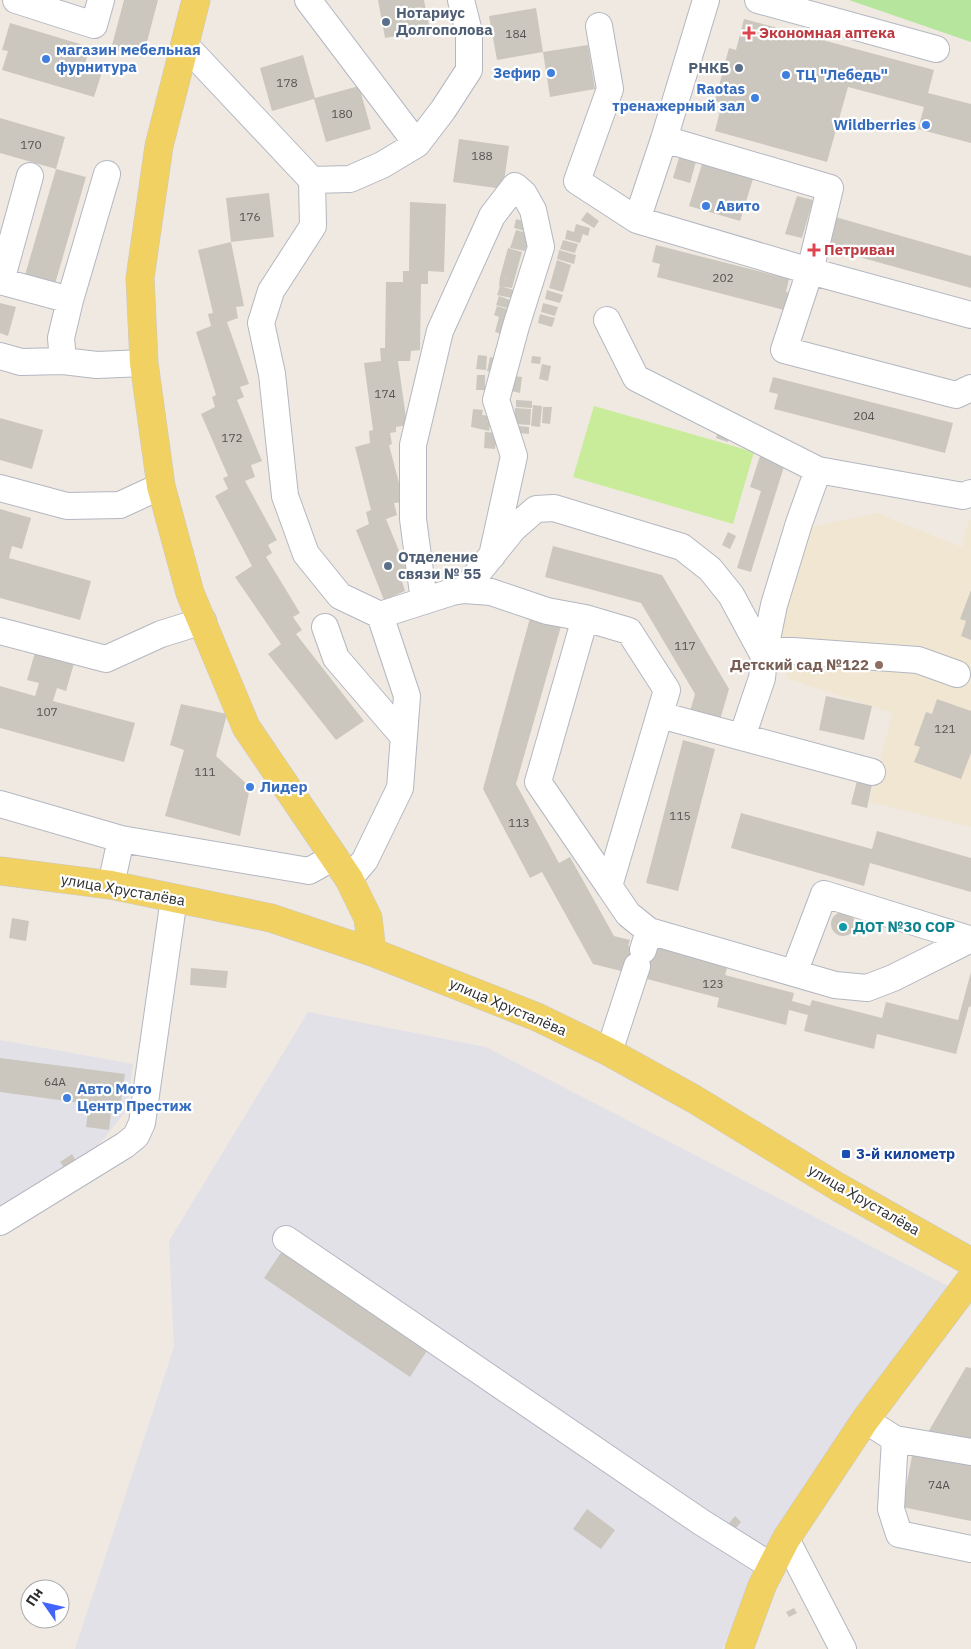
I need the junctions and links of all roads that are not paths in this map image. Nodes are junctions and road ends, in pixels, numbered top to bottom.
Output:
1 (16, 0) edge
2 (101, 0) edge
3 (196, 0) edge
4 (308, 0) edge
5 (461, 0) edge
6 (706, 0) edge
7 (758, 0) edge
8 (599, 26) dead end
9 (185, 45) junction
10 (936, 49) dead end
11 (664, 138) junction
12 (417, 144) junction
13 (107, 174) dead end
14 (30, 176) dead end
15 (312, 180) junction
16 (637, 220) junction
17 (810, 271) junction
18 (0, 281) edge
19 (70, 300) junction
20 (971, 315) edge
21 (607, 320) dead end
22 (0, 356) edge
23 (63, 361) junction
24 (144, 363) junction
25 (971, 388) edge
26 (818, 470) junction
27 (161, 486) junction
28 (0, 488) edge
29 (971, 493) edge
30 (492, 556) junction
31 (464, 590) junction
32 (424, 601) junction
33 (380, 615) junction
34 (585, 618) junction
35 (203, 621) junction
36 (325, 627) dead end
37 (0, 631) edge
38 (766, 654) junction
39 (957, 674) dead end
40 (660, 715) junction
41 (403, 736) junction
42 (742, 737) junction
43 (872, 772) dead end
44 (0, 804) edge
45 (121, 839) junction
46 (334, 857) junction
47 (0, 871) edge
48 (349, 880) junction
49 (110, 885) junction
50 (609, 886) junction
51 (174, 898) junction
52 (970, 939) edge
53 (643, 949) junction
54 (372, 952) junction
55 (794, 974) junction
56 (609, 1052) junction
57 (0, 1222) edge
58 (286, 1239) dead end
59 (971, 1262) edge
60 (971, 1280) edge
61 (865, 1420) junction
62 (895, 1439) junction
63 (971, 1452) edge
64 (786, 1539) junction
65 (971, 1549) edge
66 (771, 1566) junction
67 (739, 1649) edge
68 (843, 1649) edge

1 - 2 street
3 - 9 main road
4 - 12 street
5 - 12 street
6 - 11 street
7 - 10 street
8 - 16 street
9 - 15 street
9 - 24 main road
11 - 16 street
11 - 17 street
12 - 15 street
13 - 19 street
14 - 18 street
15 - 33 street
16 - 17 street
17 - 20 street
17 - 25 street
18 - 19 street
19 - 23 street
21 - 26 street
22 - 23 street
23 - 24 street
24 - 27 main road
26 - 29 street
26 - 38 street
27 - 28 street
27 - 35 main road
30 - 31 street
30 - 32 street
30 - 38 street
31 - 32 street
31 - 34 street
32 - 33 street
33 - 41 street
34 - 40 street
34 - 50 street
35 - 37 street
35 - 46 main road
36 - 41 street
38 - 39 street
38 - 42 street
40 - 42 street
40 - 50 street
41 - 48 street
42 - 43 street
44 - 45 street
45 - 46 street
45 - 49 street
46 - 48 main road
47 - 49 main road, улица Хрусталёва
48 - 54 main road
49 - 51 main road, улица Хрусталёва
50 - 53 street
51 - 54 main road, улица Хрусталёва
51 - 57 street
52 - 55 street
52 - 55 street
53 - 55 street
53 - 56 street
54 - 56 main road, улица Хрусталёва
56 - 59 main road, улица Хрусталёва
58 - 66 street
60 - 61 main road
61 - 62 street
61 - 64 main road
62 - 63 street
62 - 65 street
64 - 66 main road
64 - 68 street
66 - 67 main road

